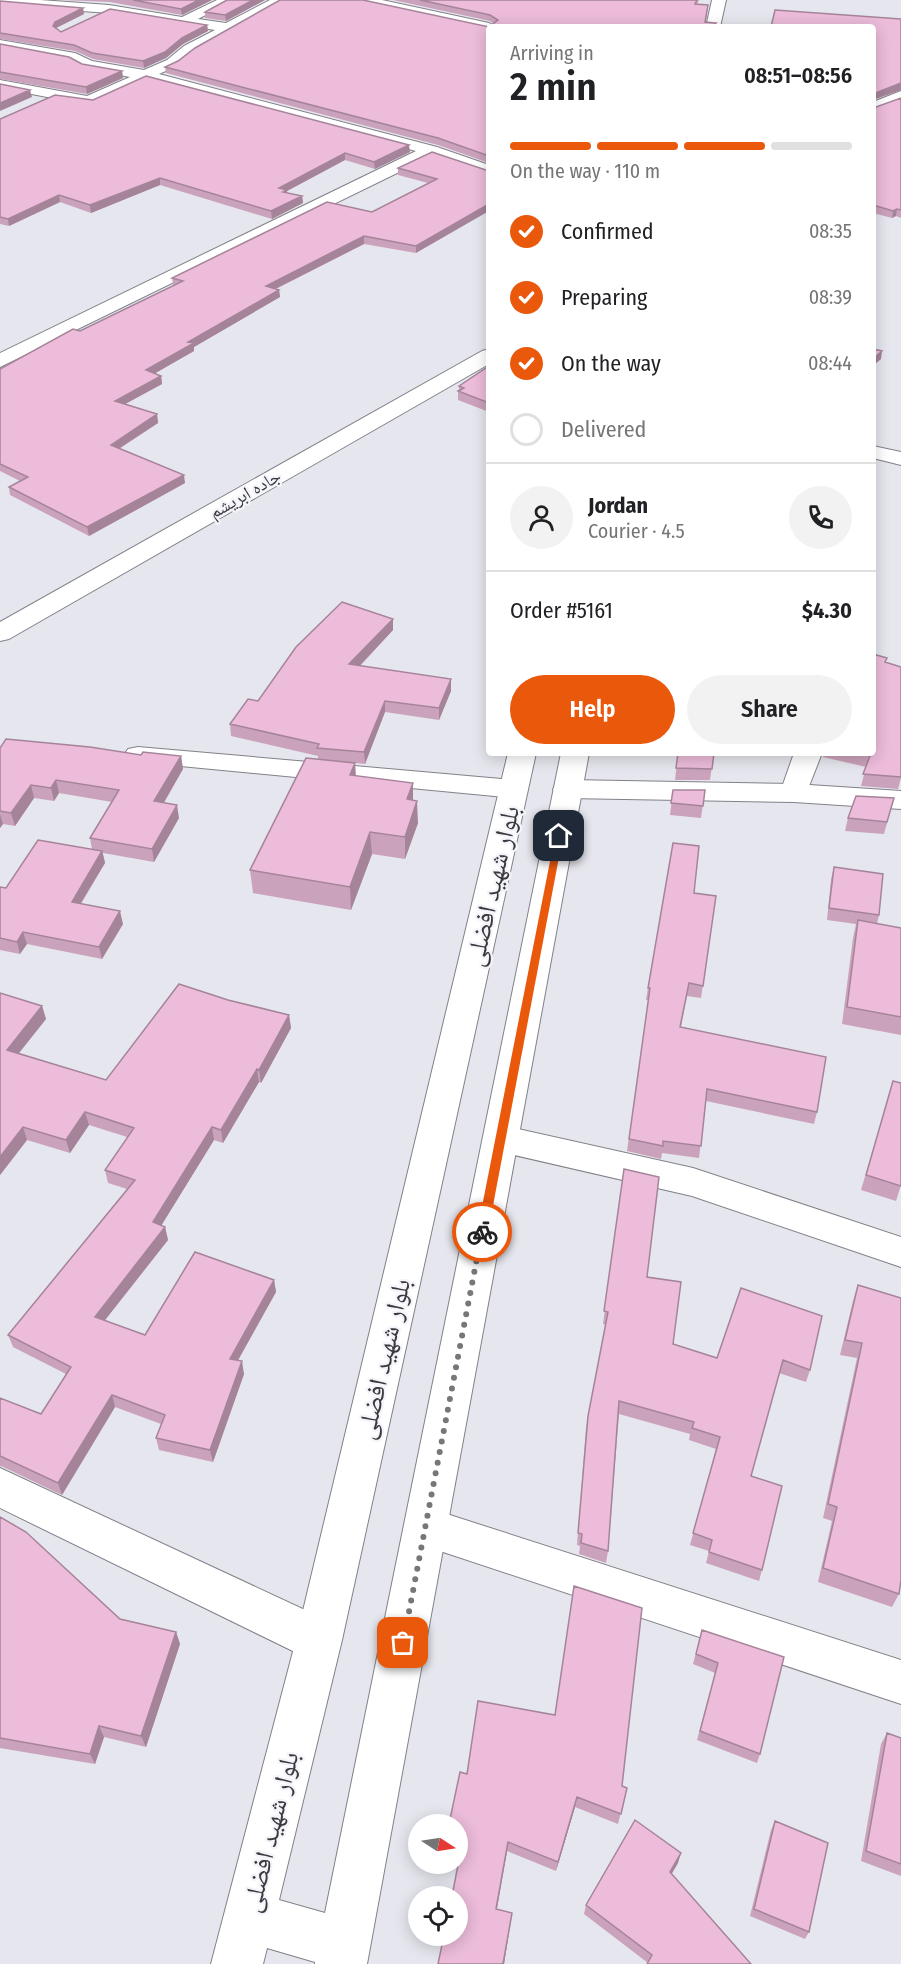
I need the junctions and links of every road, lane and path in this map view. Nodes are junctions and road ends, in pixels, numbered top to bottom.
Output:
1 (127, 0) edge
2 (227, 0) edge
3 (280, 0) edge
4 (719, 0) edge
5 (0, 1) edge
6 (374, 1) edge
7 (109, 9) junction
8 (186, 20) junction
9 (81, 23) edge
10 (714, 24) edge
11 (486, 26) edge
12 (229, 28) junction
13 (0, 44) edge
14 (146, 75) junction
15 (0, 84) edge
16 (882, 87) edge
17 (901, 88) edge
18 (53, 95) junction
19 (901, 96) edge
20 (32, 105) edge
21 (876, 107) edge
22 (431, 150) junction
23 (486, 170) edge
24 (486, 357) edge
25 (0, 361) edge
26 (876, 453) edge
27 (901, 459) edge
28 (0, 633) edge
29 (111, 753) edge
30 (807, 756) edge
31 (518, 771) edge
32 (572, 771) edge
33 (794, 793) junction
34 (901, 800) edge
35 (500, 1139) junction
36 (901, 1252) edge
37 (0, 1487) edge
38 (425, 1527) junction
39 (319, 1640) junction
40 (901, 1682) edge
41 (242, 1941) edge
42 (342, 1954) edge

1 - 7 street
2 - 8 street
3 - 12 street
4 - 10 main road
5 - 7 street
6 - 11 street
7 - 8 street
7 - 9 street
8 - 12 street
12 - 14 street
13 - 14 street
14 - 18 street
14 - 22 street
15 - 18 street
16 - 17 main road
18 - 20 street
19 - 21 main road
22 - 23 street
22 - 25 street
24 - 28 main road, جاده ابریشم
26 - 27 street
29 - 31 street
30 - 33 street
31 - 39 main road, بلوار شهید افضلی
32 - 33 main road
32 - 35 main road
33 - 34 main road
35 - 36 street
35 - 38 main road
37 - 39 street
38 - 40 street
38 - 42 main road
39 - 41 main road, بلوار شهید افضلی
41 - 42 main road

